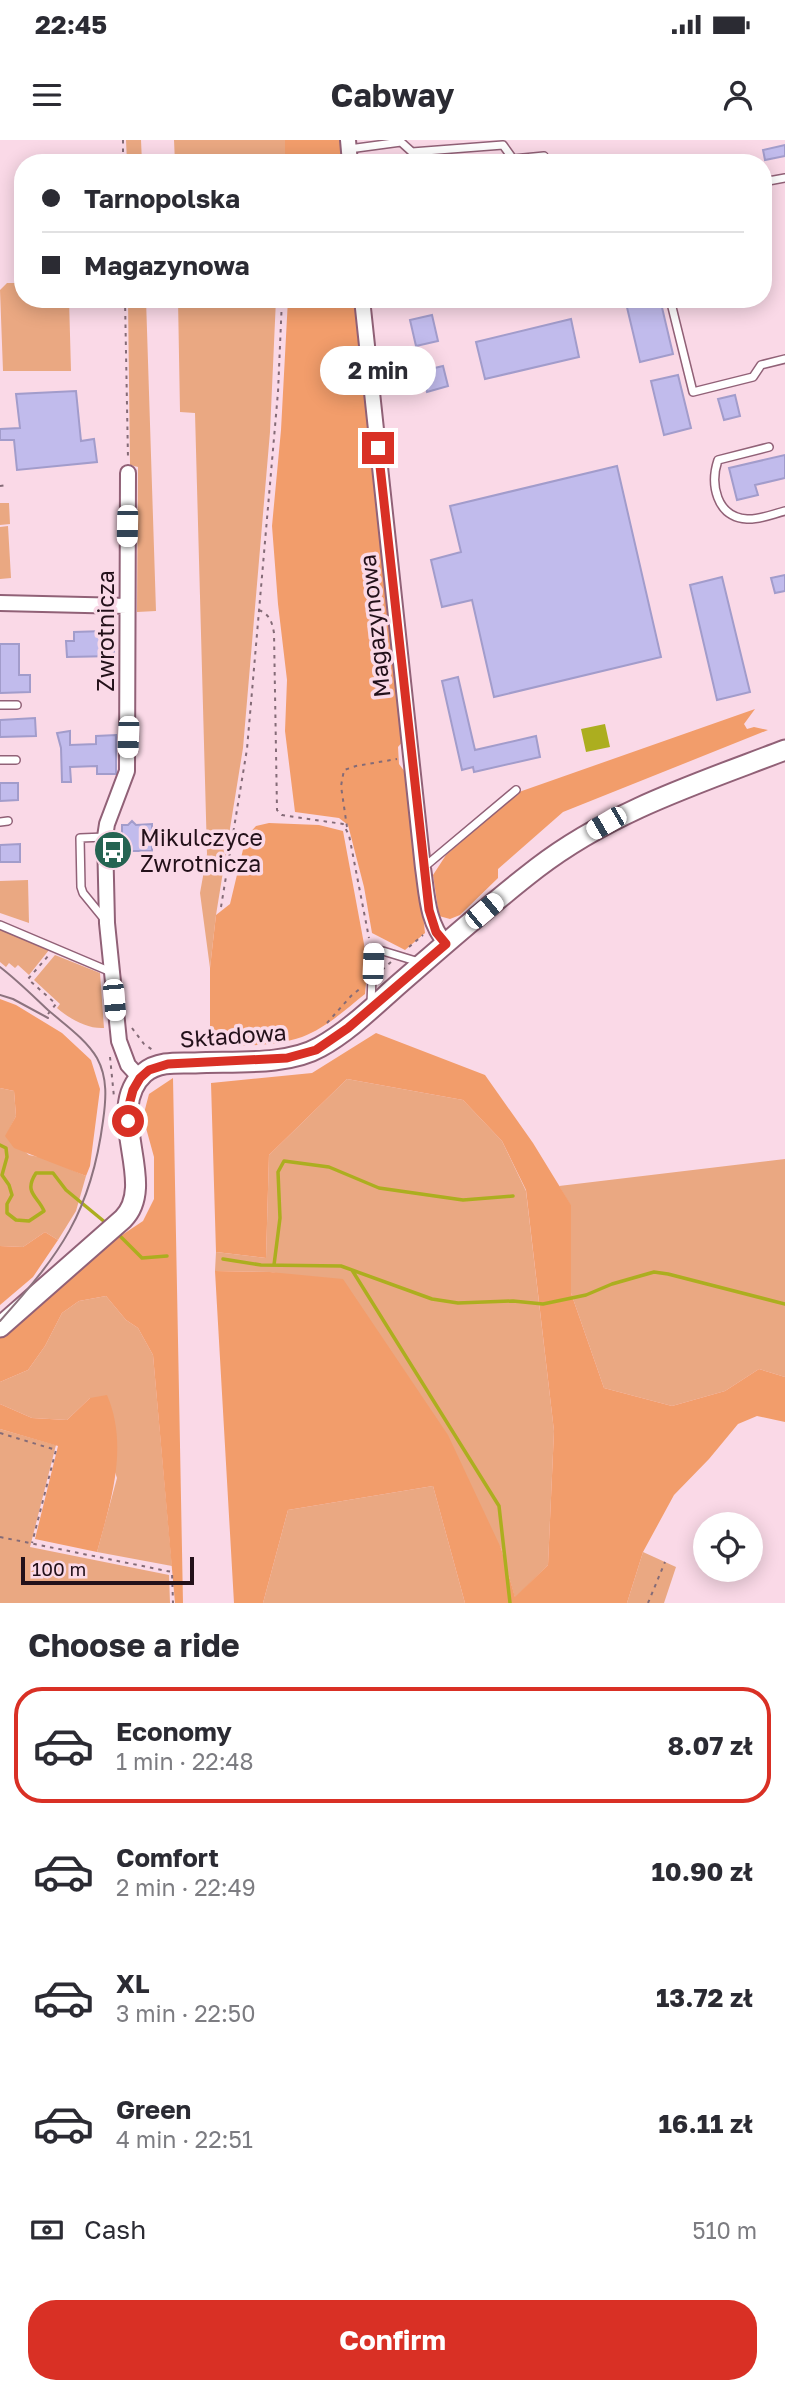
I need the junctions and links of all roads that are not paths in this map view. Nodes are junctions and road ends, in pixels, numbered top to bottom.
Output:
1 (401, 141) edge
2 (349, 150) edge
3 (509, 154) edge
4 (363, 308) edge
5 (672, 308) edge
6 (785, 359) edge
7 (769, 447) dead end
8 (128, 473) road end
9 (785, 511) edge
10 (0, 603) edge
11 (127, 606) junction
12 (0, 705) edge
13 (17, 705) dead end
14 (785, 750) edge
15 (0, 760) edge
16 (16, 760) dead end
17 (516, 790) dead end
18 (105, 837) junction
19 (423, 868) junction
20 (107, 923) junction
21 (0, 925) edge
22 (446, 944) junction
23 (423, 964) junction
24 (112, 972) junction
25 (371, 1008) junction
26 (140, 1078) junction
27 (0, 1327) edge

1 - 2 lane
1 - 3 lane
4 - 19 street, Magazynowa
5 - 6 lane
7 - 9 lane
8 - 11 street, Zwrotnicza
10 - 11 street
11 - 18 street, Zwrotnicza
12 - 13 lane
14 - 22 main road, Składowa
15 - 16 lane
17 - 19 lane
18 - 20 street, Zwrotnicza
18 - 20 lane
19 - 22 street, Magazynowa
20 - 24 street, Zwrotnicza
21 - 24 lane
22 - 23 main road, Składowa
23 - 25 main road, Składowa
23 - 25 lane
24 - 26 street, Zwrotnicza
25 - 26 main road, Składowa
26 - 27 main road

